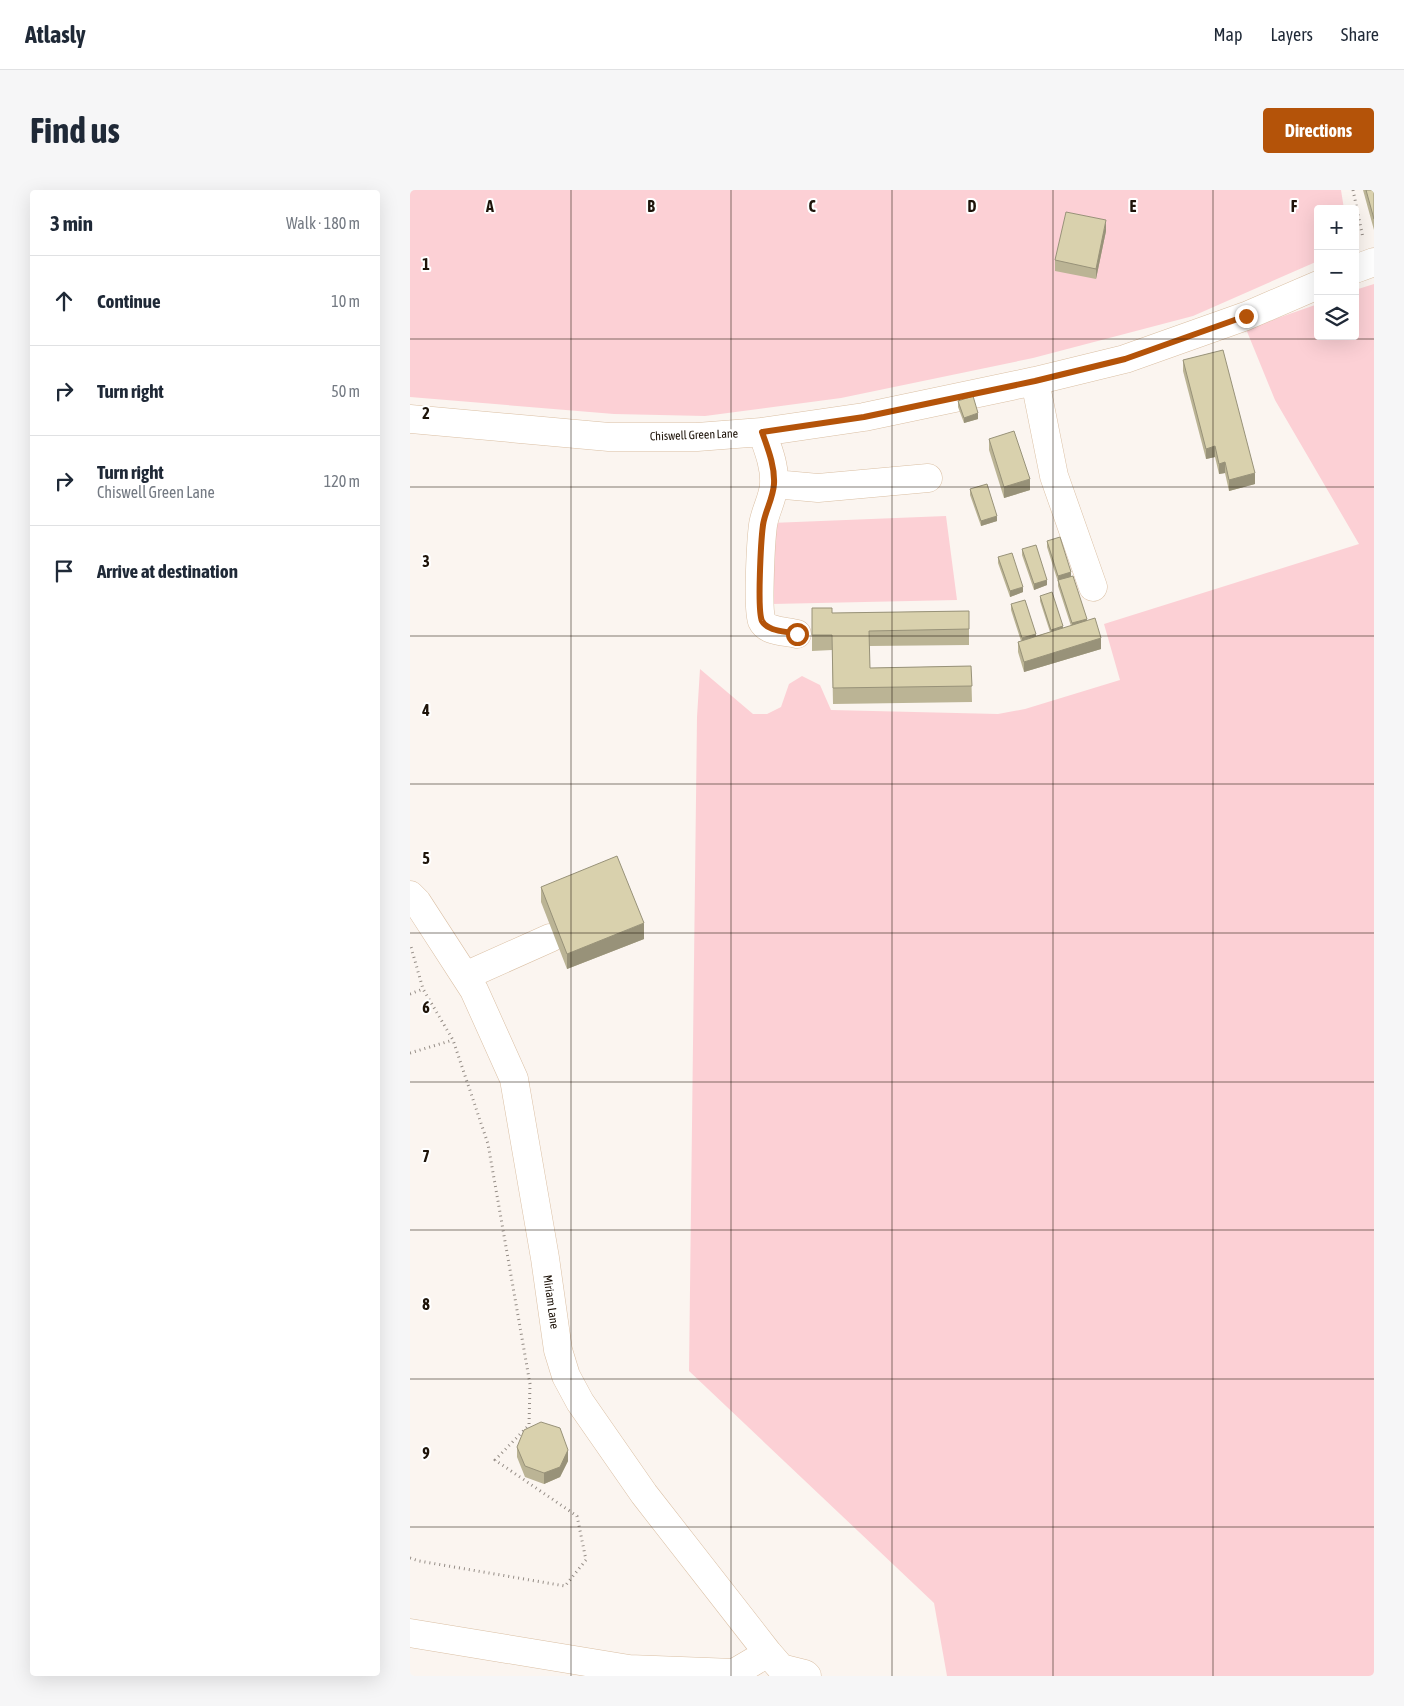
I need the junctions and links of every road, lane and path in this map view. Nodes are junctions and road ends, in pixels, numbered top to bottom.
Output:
1 (1353, 190) edge
2 (1366, 264) edge
3 (1314, 287) edge
4 (1035, 381) junction
5 (410, 419) edge
6 (762, 432) junction
7 (928, 478) dead end
8 (774, 484) junction
9 (1093, 587) dead end
10 (797, 634) dead end
11 (410, 895) edge
12 (550, 938) dead end
13 (410, 942) edge
14 (465, 976) junction
15 (423, 989) junction
16 (410, 994) edge
17 (453, 1040) junction
18 (410, 1053) edge
19 (410, 1558) edge
20 (410, 1633) edge
21 (776, 1666) edge
22 (807, 1676) edge

1 - 2 path
3 - 4 street, Chiswell Green Lane
4 - 6 street, Chiswell Green Lane
4 - 9 street
5 - 6 street, Chiswell Green Lane
6 - 8 street
7 - 8 street
8 - 10 street
11 - 14 street, Miriam Lane
12 - 14 street
13 - 15 path
14 - 21 street, Miriam Lane
15 - 16 path
15 - 17 path
17 - 18 path
17 - 19 path
20 - 21 street
21 - 22 street

